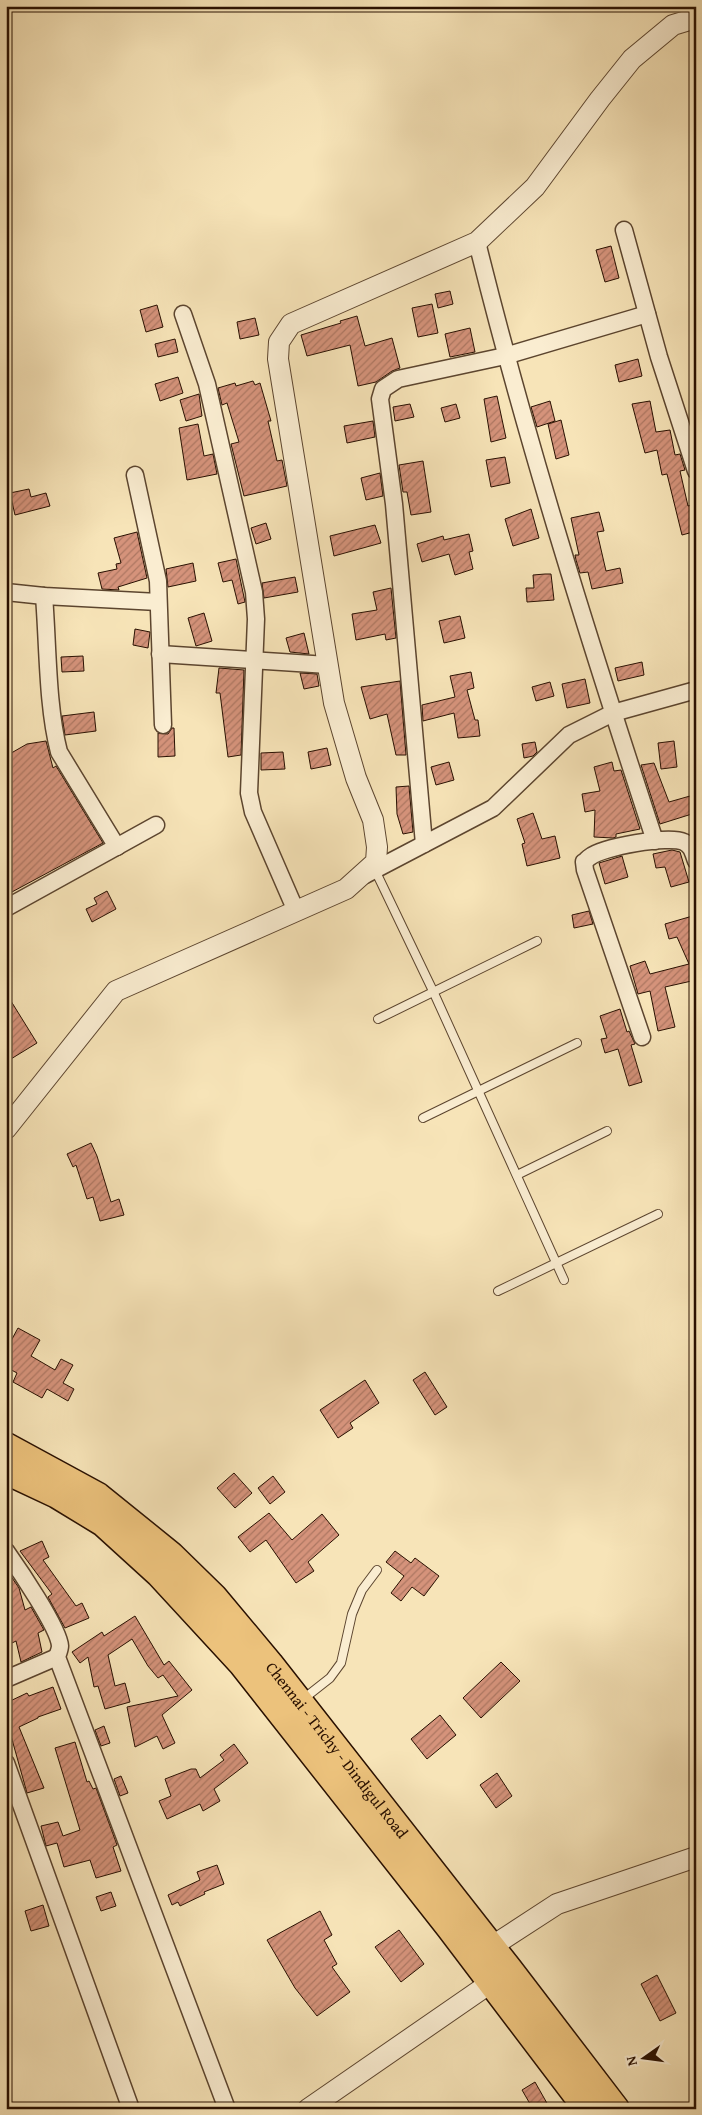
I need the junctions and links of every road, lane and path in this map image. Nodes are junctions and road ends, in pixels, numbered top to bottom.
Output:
1 (696, 18) edge
2 (624, 230) dead end
3 (477, 242) junction
4 (183, 314) dead end
5 (647, 314) junction
6 (505, 356) junction
7 (696, 471) edge
8 (135, 475) dead end
9 (6, 592) edge
10 (44, 596) junction
11 (158, 602) junction
12 (160, 654) junction
13 (254, 659) junction
14 (328, 665) junction
15 (696, 690) edge
16 (613, 712) junction
17 (163, 725) dead end
18 (156, 825) dead end
19 (655, 841) junction
20 (424, 844) junction
21 (117, 847) junction
22 (696, 861) edge
23 (375, 870) junction
24 (354, 880) junction
25 (6, 908) edge
26 (296, 911) junction
27 (537, 941) dead end
28 (434, 991) junction
29 (378, 1019) dead end
30 (642, 1037) dead end
31 (578, 1043) dead end
32 (478, 1091) junction
33 (423, 1118) dead end
34 (6, 1129) edge
35 (607, 1131) dead end
36 (517, 1175) junction
37 (658, 1214) dead end
38 (557, 1264) junction
39 (564, 1280) dead end
40 (498, 1292) dead end
41 (6, 1446) edge
42 (6, 1471) edge
43 (6, 1550) edge
44 (377, 1570) dead end
45 (57, 1657) junction
46 (6, 1679) edge
47 (299, 1702) junction
48 (6, 1763) edge
49 (696, 1857) edge
50 (491, 1947) junction
51 (500, 1976) junction
52 (131, 2109) edge
53 (227, 2109) edge
54 (308, 2109) edge
55 (587, 2109) edge
56 (616, 2109) edge

1 - 3 street
2 - 5 street
3 - 6 street
3 - 14 street
4 - 13 street
5 - 6 street
5 - 7 street
6 - 16 street
6 - 20 street
8 - 11 street
9 - 10 street
10 - 11 street
10 - 21 street
11 - 12 street
12 - 13 street
12 - 17 street
13 - 14 street
13 - 26 street
14 - 24 street
15 - 16 street
16 - 19 street
16 - 20 street
18 - 21 street
19 - 22 street
19 - 30 street
20 - 23 street
21 - 25 street
23 - 24 street
23 - 28 lane
24 - 26 street
26 - 34 street
27 - 28 lane
28 - 29 lane
28 - 32 lane
31 - 32 lane
32 - 33 lane
32 - 36 lane
35 - 36 lane
36 - 38 lane
37 - 38 lane
38 - 39 lane
38 - 40 lane
41 - 47 highway, Chennai - Trichy - Dindigul Road
42 - 51 highway, Chennai - Trichy - Dindigul Road
43 - 45 street
44 - 47 lane
45 - 46 street
45 - 53 street
47 - 50 highway, Chennai - Trichy - Dindigul Road
48 - 52 street
49 - 50 street
50 - 51 highway, Chennai - Trichy - Dindigul Road
51 - 54 street
51 - 55 highway, Chennai - Trichy - Dindigul Road
51 - 56 highway, Chennai - Trichy - Dindigul Road

